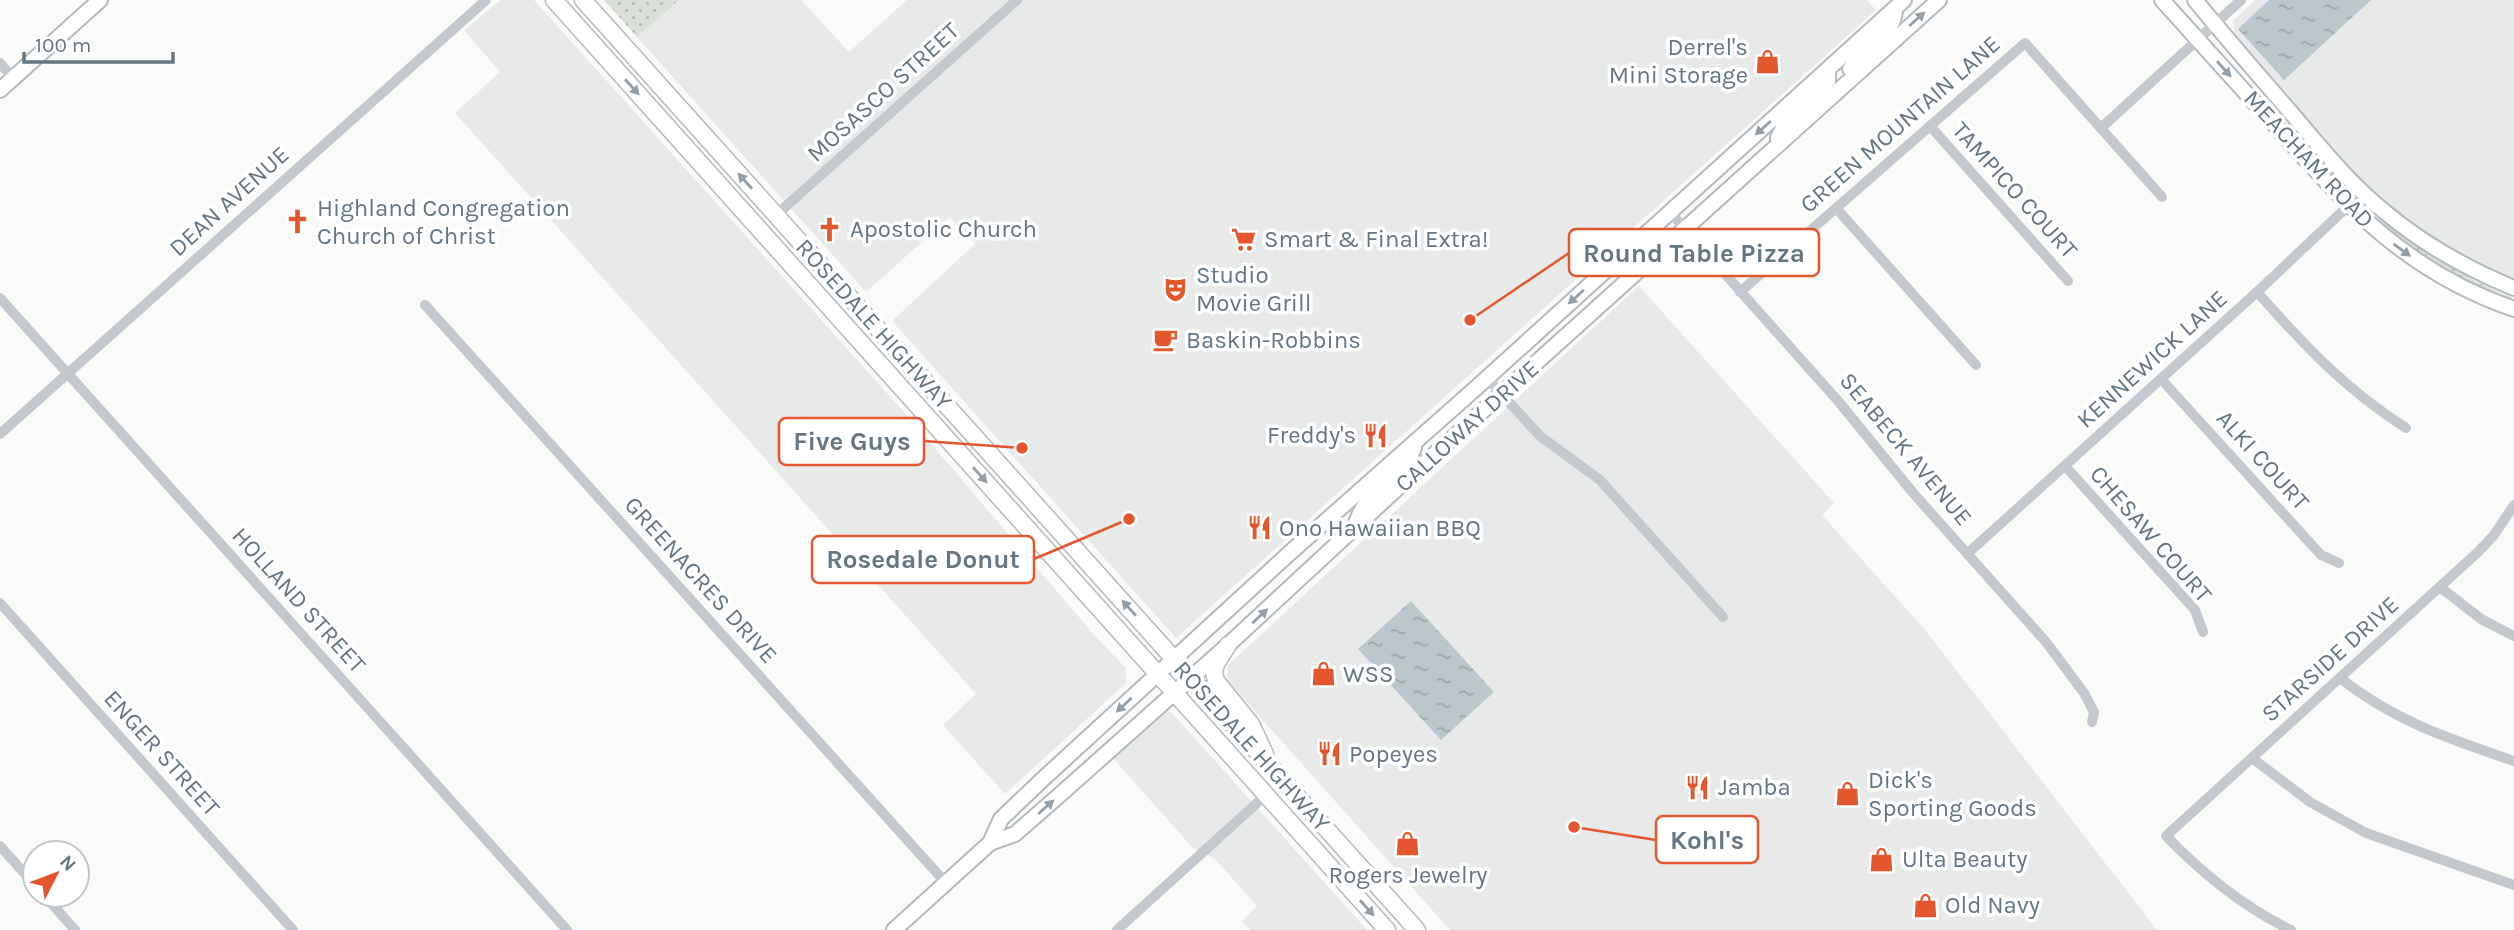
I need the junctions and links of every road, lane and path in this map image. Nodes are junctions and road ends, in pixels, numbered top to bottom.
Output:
1 (100, 0) edge
2 (486, 0) edge
3 (554, 0) edge
4 (571, 0) edge
5 (583, 0) edge
6 (1017, 0) edge
7 (1938, 0) edge
8 (2162, 0) edge
9 (2195, 0) edge
10 (2241, 0) edge
11 (1900, 4) edge
12 (2214, 23) junction
13 (2197, 38) junction
14 (0, 63) edge
15 (1828, 70) junction
16 (649, 74) junction
17 (13, 78) junction
18 (1839, 88) junction
19 (0, 90) edge
20 (1930, 126) junction
21 (2101, 128) junction
22 (1772, 149) junction
23 (2363, 192) junction
24 (2162, 197) dead end
25 (2349, 207) junction
26 (1836, 208) junction
27 (1670, 212) junction
28 (776, 215) junction
29 (1684, 228) junction
30 (771, 242) junction
31 (2068, 282) dead end
32 (2514, 288) edge
33 (1740, 292) junction
34 (2257, 292) junction
35 (0, 298) edge
36 (425, 304) dead end
37 (2514, 309) edge
38 (1976, 365) dead end
39 (68, 373) junction
40 (1487, 379) junction
41 (2161, 379) junction
42 (928, 385) junction
43 (1501, 395) junction
44 (914, 402) junction
45 (2406, 428) dead end
46 (0, 434) edge
47 (1420, 438) junction
48 (999, 464) junction
49 (2065, 466) junction
50 (2513, 510) edge
51 (1355, 527) junction
52 (1967, 554) junction
53 (2339, 563) dead end
54 (2440, 587) junction
55 (0, 603) edge
56 (1723, 617) dead end
57 (2203, 632) dead end
58 (2514, 636) edge
59 (1228, 645) junction
60 (1174, 659) junction
61 (1158, 673) junction
62 (1191, 678) junction
63 (2340, 678) junction
64 (1175, 692) junction
65 (2092, 722) dead end
66 (2252, 758) junction
67 (2514, 761) edge
68 (1282, 779) junction
69 (1266, 794) junction
70 (990, 843) junction
71 (0, 846) edge
72 (21, 869) edge
73 (946, 883) junction
74 (2514, 885) edge
75 (56, 909) edge
76 (75, 930) edge
77 (293, 930) edge
78 (567, 930) edge
79 (894, 930) edge
80 (1117, 930) edge
81 (1387, 930) edge
82 (1417, 930) edge
83 (2291, 930) edge

1 - 17 main road
2 - 39 street, DEAN AVENUE
3 -> 30 main road, ROSEDALE HIGHWAY
4 - 16 main road
5 - 16 main road, ROSEDALE HIGHWAY
6 - 28 street, MOSASCO STREET
18 -> 7 main road, CALLOWAY DRIVE
8 - 13 main road, MEACHAM ROAD
9 - 12 main road, MEACHAM ROAD
10 - 12 street
11 - 15 main road, CALLOWAY DRIVE
11 - 18 main road
12 - 13 street
12 - 23 main road, MEACHAM ROAD
13 - 21 street
13 -> 25 main road, MEACHAM ROAD
14 - 17 street
15 - 22 main road
15 -> 27 main road, CALLOWAY DRIVE
28 -> 16 main road, ROSEDALE HIGHWAY
17 - 19 main road
18 - 22 main road, CALLOWAY DRIVE
20 - 21 street, GREEN MOUNTAIN LANE
20 - 26 street, GREEN MOUNTAIN LANE
20 - 31 street, TAMPICO COURT
21 - 24 street
22 - 29 main road, CALLOWAY DRIVE
23 - 25 street, KENNEWICK LANE
23 - 32 main road, MEACHAM ROAD
25 - 34 street, KENNEWICK LANE
25 -> 37 main road, MEACHAM ROAD
26 - 33 street, GREEN MOUNTAIN LANE
26 - 38 street
27 - 29 street, SEABECK AVENUE
27 -> 40 main road, CALLOWAY DRIVE
28 - 42 main road, ROSEDALE HIGHWAY
29 - 33 street, SEABECK AVENUE
29 - 43 main road, CALLOWAY DRIVE
30 - 42 main road
30 - 44 main road, ROSEDALE HIGHWAY
33 - 52 street, SEABECK AVENUE
34 - 41 street, KENNEWICK LANE
34 - 45 street
35 - 39 street, HOLLAND STREET
36 - 73 street, GREENACRES DRIVE
39 - 46 street, DEAN AVENUE
39 - 78 street, HOLLAND STREET
40 - 43 street
40 - 47 main road, CALLOWAY DRIVE
41 - 49 street, KENNEWICK LANE
41 - 53 street, ALKI COURT
42 - 48 main road, ROSEDALE HIGHWAY
43 - 51 main road, CALLOWAY DRIVE
43 - 56 street
44 - 48 main road
44 -> 61 main road, ROSEDALE HIGHWAY
47 - 51 main road
47 - 60 main road, CALLOWAY DRIVE
60 -> 48 main road, ROSEDALE HIGHWAY
49 - 52 street, KENNEWICK LANE
49 - 57 street, CHESAW COURT
50 - 54 street, STARSIDE DRIVE
59 -> 51 main road, CALLOWAY DRIVE
52 - 65 street, SEABECK AVENUE
54 - 58 street
54 - 63 street, STARSIDE DRIVE
55 - 77 street, ENGER STREET
59 - 62 main road, CALLOWAY DRIVE
59 - 68 main road
60 - 61 main road, CALLOWAY DRIVE
60 - 62 main road, ROSEDALE HIGHWAY
61 - 64 main road, ROSEDALE HIGHWAY
61 -> 70 main road, CALLOWAY DRIVE
62 - 64 main road, CALLOWAY DRIVE
62 - 68 main road, ROSEDALE HIGHWAY
63 - 66 street, STARSIDE DRIVE
63 - 67 street
64 - 69 main road, ROSEDALE HIGHWAY
70 -> 64 main road, CALLOWAY DRIVE
66 - 74 street
66 - 83 street, STARSIDE DRIVE
68 - 82 main road, ROSEDALE HIGHWAY
69 - 80 street
69 -> 81 main road, ROSEDALE HIGHWAY
70 - 73 main road, CALLOWAY DRIVE
71 - 72 street
73 - 79 main road, CALLOWAY DRIVE
75 - 76 street

